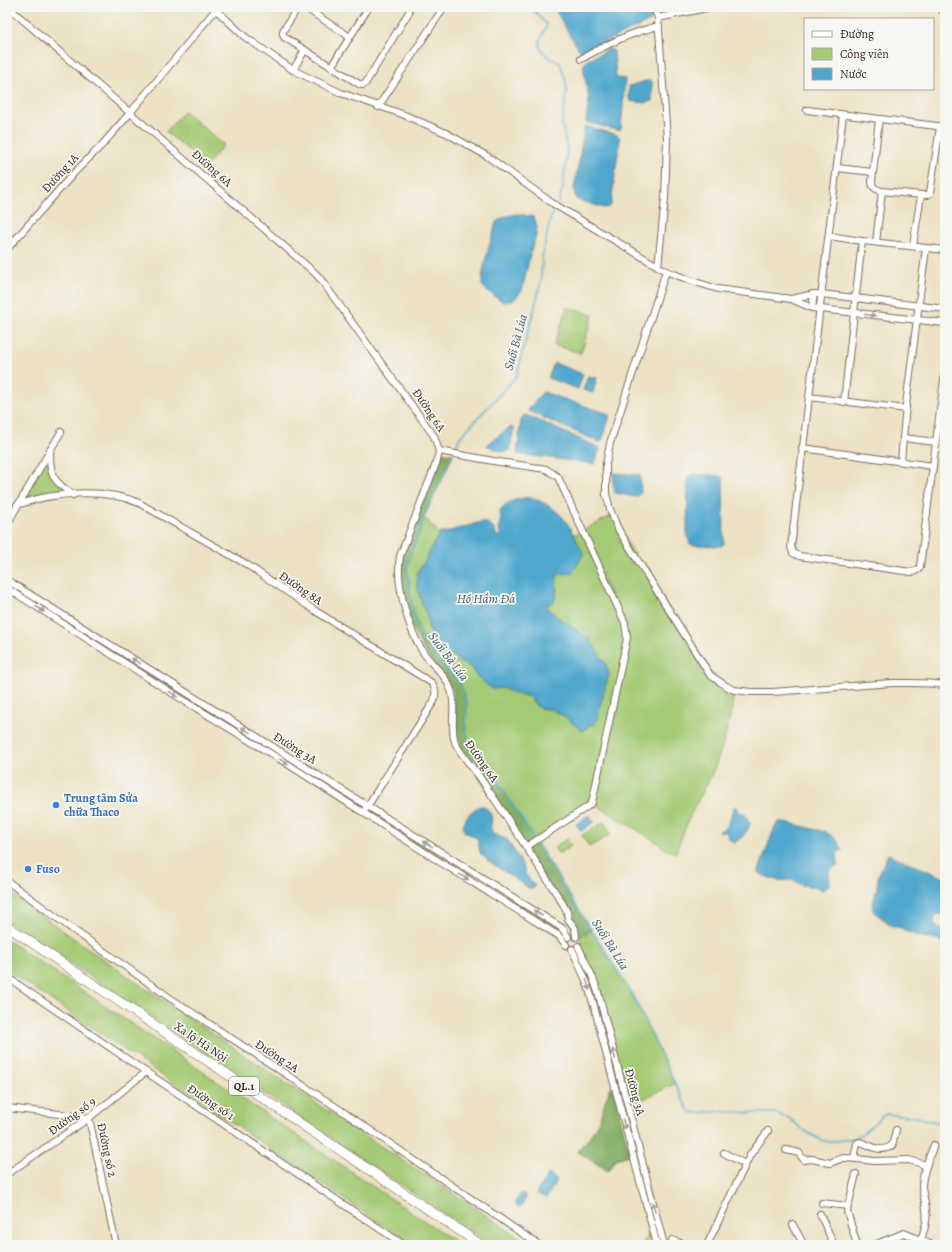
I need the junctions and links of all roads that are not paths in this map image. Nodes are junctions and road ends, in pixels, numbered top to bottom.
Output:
1 (8, 7) edge
2 (298, 7) edge
3 (304, 7) edge
4 (370, 7) edge
5 (444, 7) edge
6 (654, 7) edge
7 (711, 7) edge
8 (941, 7) edge
9 (216, 8) edge
10 (409, 12) dead end
11 (945, 15) edge
12 (658, 18) junction
13 (659, 26) junction
14 (350, 37) junction
15 (305, 50) junction
16 (581, 59) dead end
17 (332, 67) junction
18 (293, 70) junction
19 (378, 106) junction
20 (807, 110) dead end
21 (130, 113) junction
22 (843, 115) junction
23 (879, 119) junction
24 (942, 127) edge
25 (837, 168) junction
26 (873, 172) junction
27 (882, 191) junction
28 (921, 195) junction
29 (828, 236) junction
30 (862, 241) junction
31 (876, 242) junction
32 (913, 246) junction
33 (926, 248) junction
34 (7, 249) edge
35 (945, 250) edge
36 (658, 266) junction
37 (666, 271) junction
38 (814, 294) junction
39 (822, 294) junction
40 (856, 298) junction
41 (791, 299) junction
42 (918, 306) junction
43 (812, 308) junction
44 (819, 309) junction
45 (945, 309) edge
46 (854, 313) junction
47 (917, 320) junction
48 (945, 323) edge
49 (945, 372) edge
50 (809, 397) junction
51 (844, 402) junction
52 (906, 409) junction
53 (61, 432) dead end
54 (904, 438) junction
55 (936, 442) junction
56 (802, 448) junction
57 (50, 449) junction
58 (442, 451) junction
59 (901, 462) junction
60 (933, 466) junction
61 (73, 494) junction
62 (17, 505) junction
63 (7, 524) edge
64 (7, 580) edge
65 (7, 588) edge
66 (945, 685) edge
67 (367, 806) junction
68 (363, 813) junction
69 (528, 846) junction
70 (7, 881) edge
71 (568, 918) junction
72 (7, 926) edge
73 (560, 927) junction
74 (7, 932) edge
75 (568, 936) junction
76 (576, 937) junction
77 (566, 945) junction
78 (578, 946) junction
79 (572, 949) junction
80 (7, 977) edge
81 (146, 1072) junction
82 (625, 1097) junction
83 (618, 1099) junction
84 (7, 1108) edge
85 (89, 1118) junction
86 (896, 1130) dead end
87 (768, 1131) dead end
88 (934, 1145) dead end
89 (786, 1150) dead end
90 (724, 1153) dead end
91 (854, 1158) junction
92 (745, 1164) junction
93 (926, 1165) junction
94 (7, 1174) edge
95 (856, 1174) dead end
96 (822, 1203) dead end
97 (848, 1206) junction
98 (820, 1214) dead end
99 (793, 1225) dead end
100 (672, 1240) dead end
101 (923, 1242) edge
102 (116, 1245) edge
103 (404, 1245) edge
104 (470, 1245) edge
105 (481, 1245) edge
106 (539, 1245) edge
107 (657, 1245) edge
108 (664, 1245) edge
109 (686, 1245) edge
110 (707, 1245) edge
111 (804, 1245) edge
112 (834, 1245) edge
113 (857, 1245) edge
114 (874, 1245) edge
115 (932, 1245) edge

1 - 21 street, Đường 6A
2 - 15 street
3 - 14 street
4 - 14 street
5 - 19 street
6 - 12 street
7 - 12 street
8 - 11 street
9 - 18 street
9 - 21 street, Đường 1A
10 - 17 street
12 - 13 street
13 - 16 street
13 - 36 street
14 - 17 street
15 - 17 street
15 - 18 street
18 - 19 street
19 - 36 street
20 - 22 street
21 - 34 street, Đường 1A
21 - 58 street, Đường 6A
22 - 23 street
22 - 25 street
23 - 24 street
23 - 26 street
24 - 28 street
25 - 26 street
25 - 29 street
26 - 27 street
27 - 28 street
27 - 31 street
28 - 32 street
29 - 30 street
29 - 39 street
30 - 31 street
30 - 40 street
31 - 32 street
32 - 33 street
33 - 35 street
33 - 42 street
36 - 37 street
37 - 41 street
37 - 66 street
38 - 39 street
38 - 41 street
38 - 43 street
39 - 40 street
39 - 44 street
40 - 42 street
40 - 46 street
41 - 43 street
42 - 45 street
42 - 47 street
43 - 44 street
44 - 46 street
44 - 50 street
46 -> 47 street
46 - 51 street
47 - 48 street
47 - 52 street
49 - 55 street
50 - 51 street
50 - 56 street
51 - 52 street
52 - 54 street
53 - 57 street
54 - 55 street
54 - 59 street
55 - 60 street
56 - 59 street
56 - 60 street
57 - 61 street
57 - 62 street
58 - 69 street, Đường 6A
58 - 69 street
59 - 60 street
61 - 62 street, Đường 8A
61 - 67 street, Đường 8A
62 - 63 street
67 -> 64 street, Đường 3A
65 -> 68 street, Đường 3A
67 - 68 street
73 -> 67 street, Đường 3A
68 -> 77 street, Đường 3A
69 - 71 street, Đường 6A
70 - 106 street, Đường 2A
71 - 73 street
71 - 76 street, Đường 6A
72 - 105 highway, Xa lộ Hà Nội / QL.1
73 - 75 street, Đường 3A
74 - 104 highway, Xa lộ Hà Nội / QL.1
75 - 76 street
75 - 77 street
76 - 78 street
77 - 79 street
78 - 79 street
82 -> 78 street, Đường 3A
79 -> 83 street, Đường 3A
80 - 81 street, Đường số 1
81 - 85 street, Đường số 9
81 - 103 street, Đường số 1
82 - 83 street
108 -> 82 street, Đường 3A
83 -> 107 street, Đường 3A
84 - 85 street, Đường số 2
85 - 94 street, Đường số 9
85 - 102 street, Đường số 2
86 - 91 street
87 - 92 street
88 - 93 street
89 - 91 street
90 - 92 street
91 - 93 street
92 - 110 street
93 - 101 street
95 - 97 street
96 - 97 street
97 - 113 street
98 - 112 street
99 - 111 street
100 - 109 street
101 - 114 street
101 - 115 street

